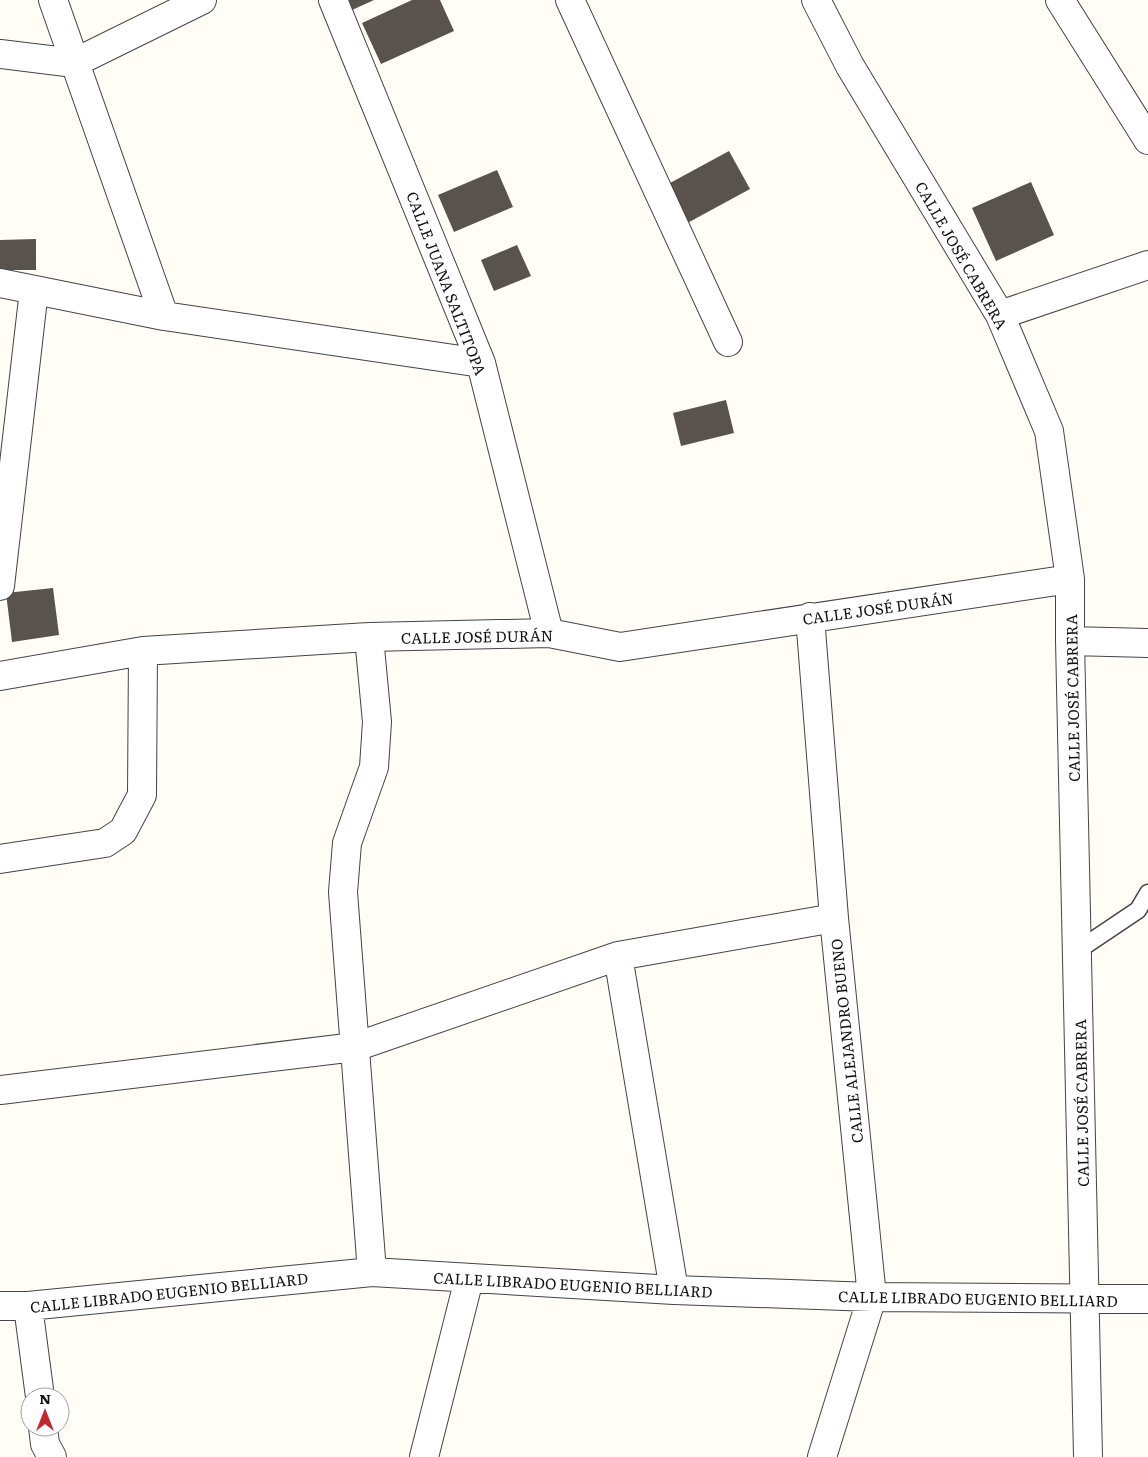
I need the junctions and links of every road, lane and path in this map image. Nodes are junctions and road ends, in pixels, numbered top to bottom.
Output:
1 (52, 0) edge
2 (202, 0) edge
3 (333, 0) edge
4 (570, 0) edge
5 (816, 0) edge
6 (1060, 0) edge
7 (0, 54) edge
8 (74, 63) junction
9 (1148, 140) edge
10 (1148, 265) edge
11 (0, 283) edge
12 (34, 290) junction
13 (1000, 315) junction
14 (164, 316) junction
15 (728, 342) dead end
16 (481, 363) junction
17 (1070, 579) junction
18 (0, 586) edge
19 (810, 618) junction
20 (549, 633) junction
21 (370, 637) junction
22 (1070, 641) junction
23 (1148, 643) edge
24 (143, 651) junction
25 (0, 676) edge
26 (0, 859) edge
27 (1148, 894) edge
28 (834, 918) junction
29 (1077, 951) junction
30 (618, 956) junction
31 (355, 1047) junction
32 (0, 1090) edge
33 (372, 1272) junction
34 (469, 1278) junction
35 (674, 1290) junction
36 (872, 1298) junction
37 (1148, 1299) edge
38 (1086, 1300) junction
39 (0, 1306) edge
40 (28, 1306) junction
41 (39, 1387) edge
42 (44, 1437) edge
43 (52, 1457) edge
44 (424, 1457) edge
45 (822, 1457) edge
46 (1088, 1457) edge

1 - 8 street
2 - 8 street
3 - 16 street, CALLE JUANA SALTITOPA
4 - 15 street
5 - 13 street, CALLE JOSÉ CABRERA
6 - 9 street
7 - 8 street
8 - 14 street
10 - 13 street
11 - 12 street
12 - 14 street
12 - 18 street
13 - 17 street, CALLE JOSÉ CABRERA
14 - 16 street
16 - 20 street, CALLE JUANA SALTITOPA
17 - 19 street, CALLE JOSÉ DURÁN
17 - 22 street, CALLE JOSÉ CABRERA
19 - 20 street, CALLE JOSÉ DURÁN
19 - 28 street, CALLE ALEJANDRO BUENO
20 - 21 street, CALLE JOSÉ DURÁN
21 - 24 street, CALLE JOSÉ DURÁN
21 - 31 street
22 - 23 street
22 - 29 street, CALLE JOSÉ CABRERA
24 - 25 street, CALLE JOSÉ DURÁN
24 - 26 street
27 - 29 lane
28 - 30 street
28 - 36 street, CALLE ALEJANDRO BUENO
29 - 38 street, CALLE JOSÉ CABRERA
30 - 31 street
30 - 35 street
31 - 32 street
31 - 33 street
33 - 34 street, CALLE LIBRADO EUGENIO BELLIARD
33 - 40 street, CALLE LIBRADO EUGENIO BELLIARD
34 - 35 street, CALLE LIBRADO EUGENIO BELLIARD
34 - 44 street
35 - 36 street, CALLE LIBRADO EUGENIO BELLIARD
36 - 38 street, CALLE LIBRADO EUGENIO BELLIARD
36 - 45 street, CALLE ALEJANDRO BUENO
37 - 38 street, CALLE LIBRADO EUGENIO BELLIARD
38 - 46 street, CALLE JOSÉ CABRERA
39 - 40 street, CALLE LIBRADO EUGENIO BELLIARD
40 - 41 street
42 - 43 street

